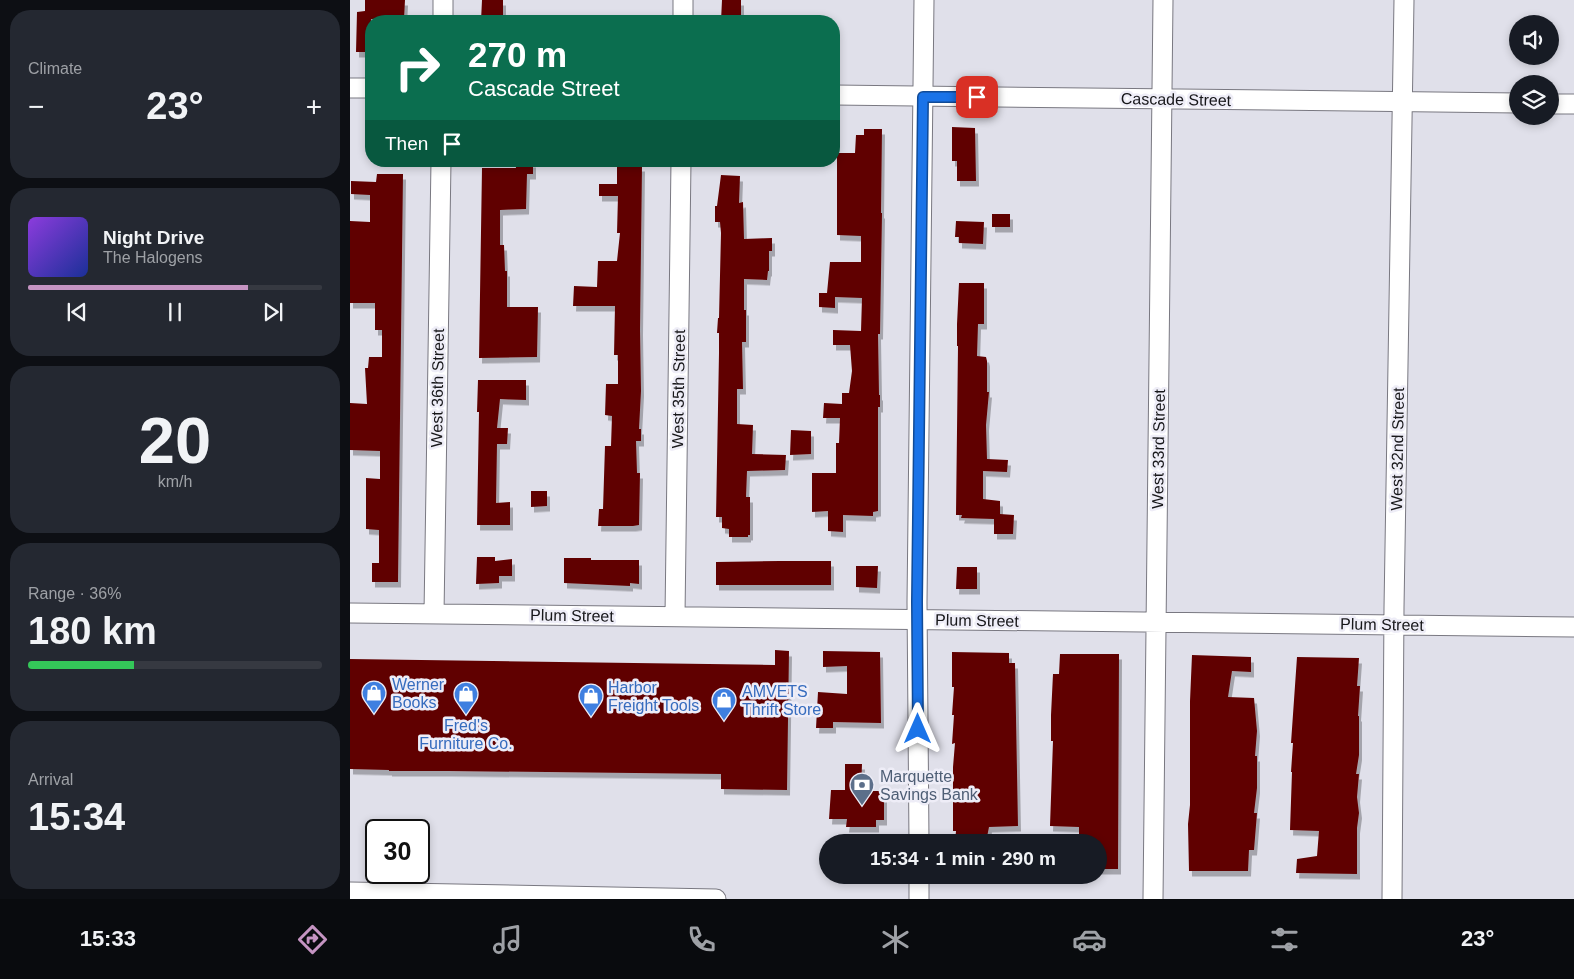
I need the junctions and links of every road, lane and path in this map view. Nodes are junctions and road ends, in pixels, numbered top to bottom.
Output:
1 (443, 0) edge
2 (683, 0) edge
3 (924, 0) edge
4 (1163, 0) edge
5 (1404, 0) edge
6 (443, 15) edge
7 (683, 15) edge
8 (350, 88) edge
9 (365, 88) edge
10 (840, 94) edge
11 (923, 97) junction
12 (1162, 98) junction
13 (1403, 102) junction
14 (1509, 104) edge
15 (1559, 104) edge
16 (1574, 104) edge
17 (441, 167) edge
18 (681, 167) edge
19 (350, 613) edge
20 (434, 614) junction
21 (675, 616) junction
22 (917, 619) junction
23 (1156, 622) junction
24 (1394, 624) junction
25 (1574, 627) edge
26 (919, 834) edge
27 (919, 884) edge
28 (350, 892) edge
29 (410, 896) edge
30 (716, 899) edge
31 (920, 899) edge
32 (1153, 899) edge
33 (1392, 899) edge

1 - 6 street
2 - 7 street
3 - 11 street
4 - 12 street, West 33rd Street
5 - 13 street, West 32nd Street
8 - 9 street
10 - 11 street, Cascade Street
11 - 12 street, Cascade Street
11 - 22 street
12 - 13 street, Cascade Street
12 - 23 street, West 33rd Street
13 - 14 street, Cascade Street
13 - 24 street, West 32nd Street
15 - 16 street
17 - 20 street, West 36th Street
18 - 21 street, West 35th Street
19 - 20 street, Plum Street
20 - 21 street, Plum Street
21 - 22 street, Plum Street
22 - 23 street, Plum Street
22 - 26 street
23 - 24 street, Plum Street
23 - 32 street, West 33rd Street
24 - 25 street, Plum Street
24 - 33 street, West 32nd Street
27 - 31 street
28 - 29 street
29 - 30 street

